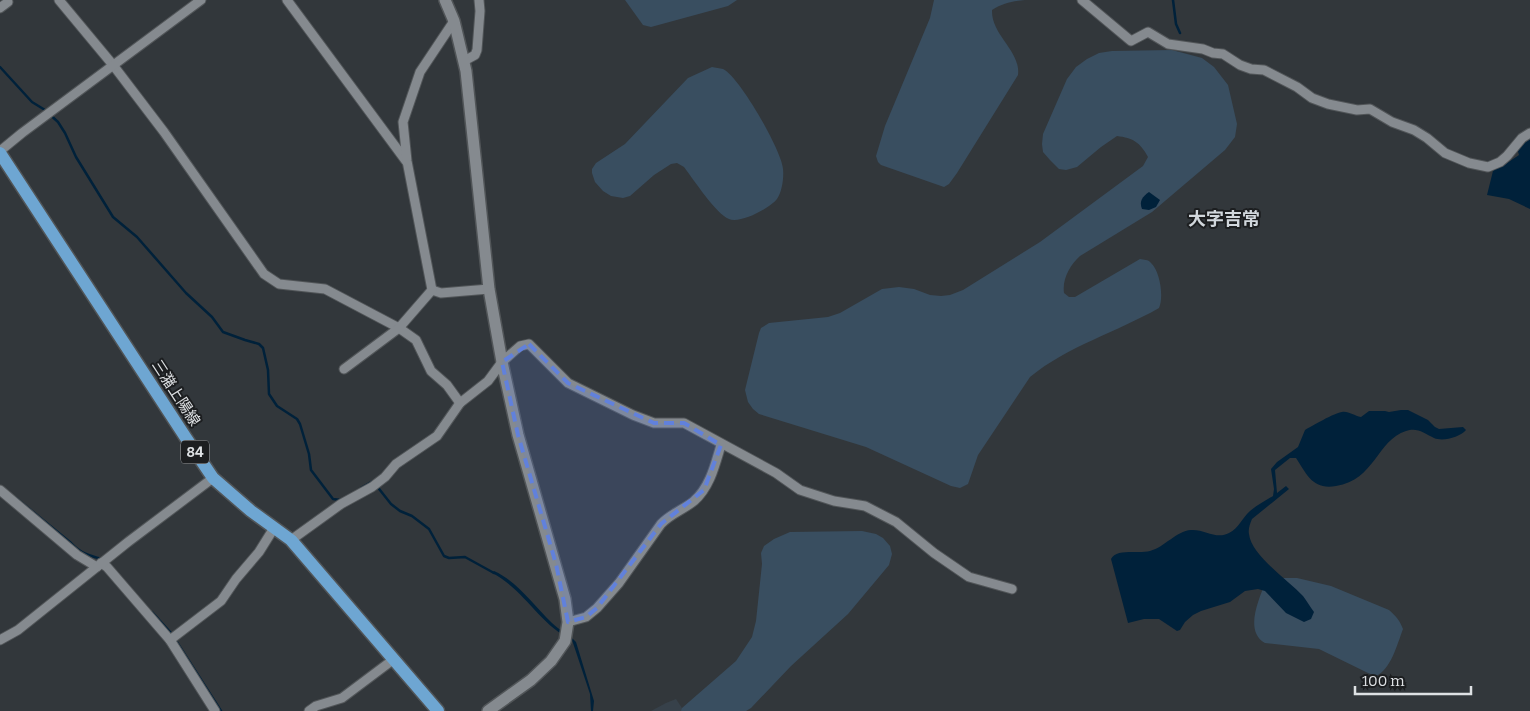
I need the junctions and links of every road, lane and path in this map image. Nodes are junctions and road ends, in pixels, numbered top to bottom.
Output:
1 (58, 0) edge
2 (201, 0) edge
3 (286, 0) edge
4 (445, 0) edge
5 (479, 0) edge
6 (1082, 0) edge
7 (8, 2) dead end
8 (0, 8) edge
9 (454, 21) junction
10 (464, 61) junction
11 (114, 65) junction
12 (1530, 133) edge
13 (0, 152) edge
14 (407, 161) junction
15 (489, 288) junction
16 (432, 290) junction
17 (399, 328) junction
18 (502, 362) junction
19 (344, 369) dead end
20 (460, 403) junction
21 (721, 445) junction
22 (213, 478) junction
23 (0, 490) edge
24 (274, 528) junction
25 (291, 540) junction
26 (99, 565) junction
27 (1012, 589) dead end
28 (568, 622) junction
29 (0, 640) edge
30 (170, 640) junction
31 (394, 659) junction
32 (215, 711) edge
33 (309, 711) edge
34 (438, 711) edge
35 (488, 711) edge

1 - 11 street
2 - 11 street
3 - 14 street
4 - 9 street
5 - 10 street
6 - 12 street
7 - 8 street
9 - 10 street
9 - 14 street
10 - 15 street
11 - 13 street
11 - 17 street
13 - 22 main road, 三潴上陽線 / 84
14 - 16 street
15 - 16 street
15 - 18 street
16 - 17 street
17 - 19 street
17 - 20 street
18 - 20 street
18 - 21 street
18 - 28 street
20 - 25 street
21 - 27 street
21 - 28 street
22 - 24 main road, 三潴上陽線 / 84
22 - 26 street
23 - 26 street
24 - 25 main road, 三潴上陽線 / 84
24 - 30 street
25 - 31 main road, 三潴上陽線 / 84
26 - 29 street
26 - 30 street
28 - 35 street
30 - 32 street
31 - 33 street
31 - 34 main road, 三潴上陽線 / 84

